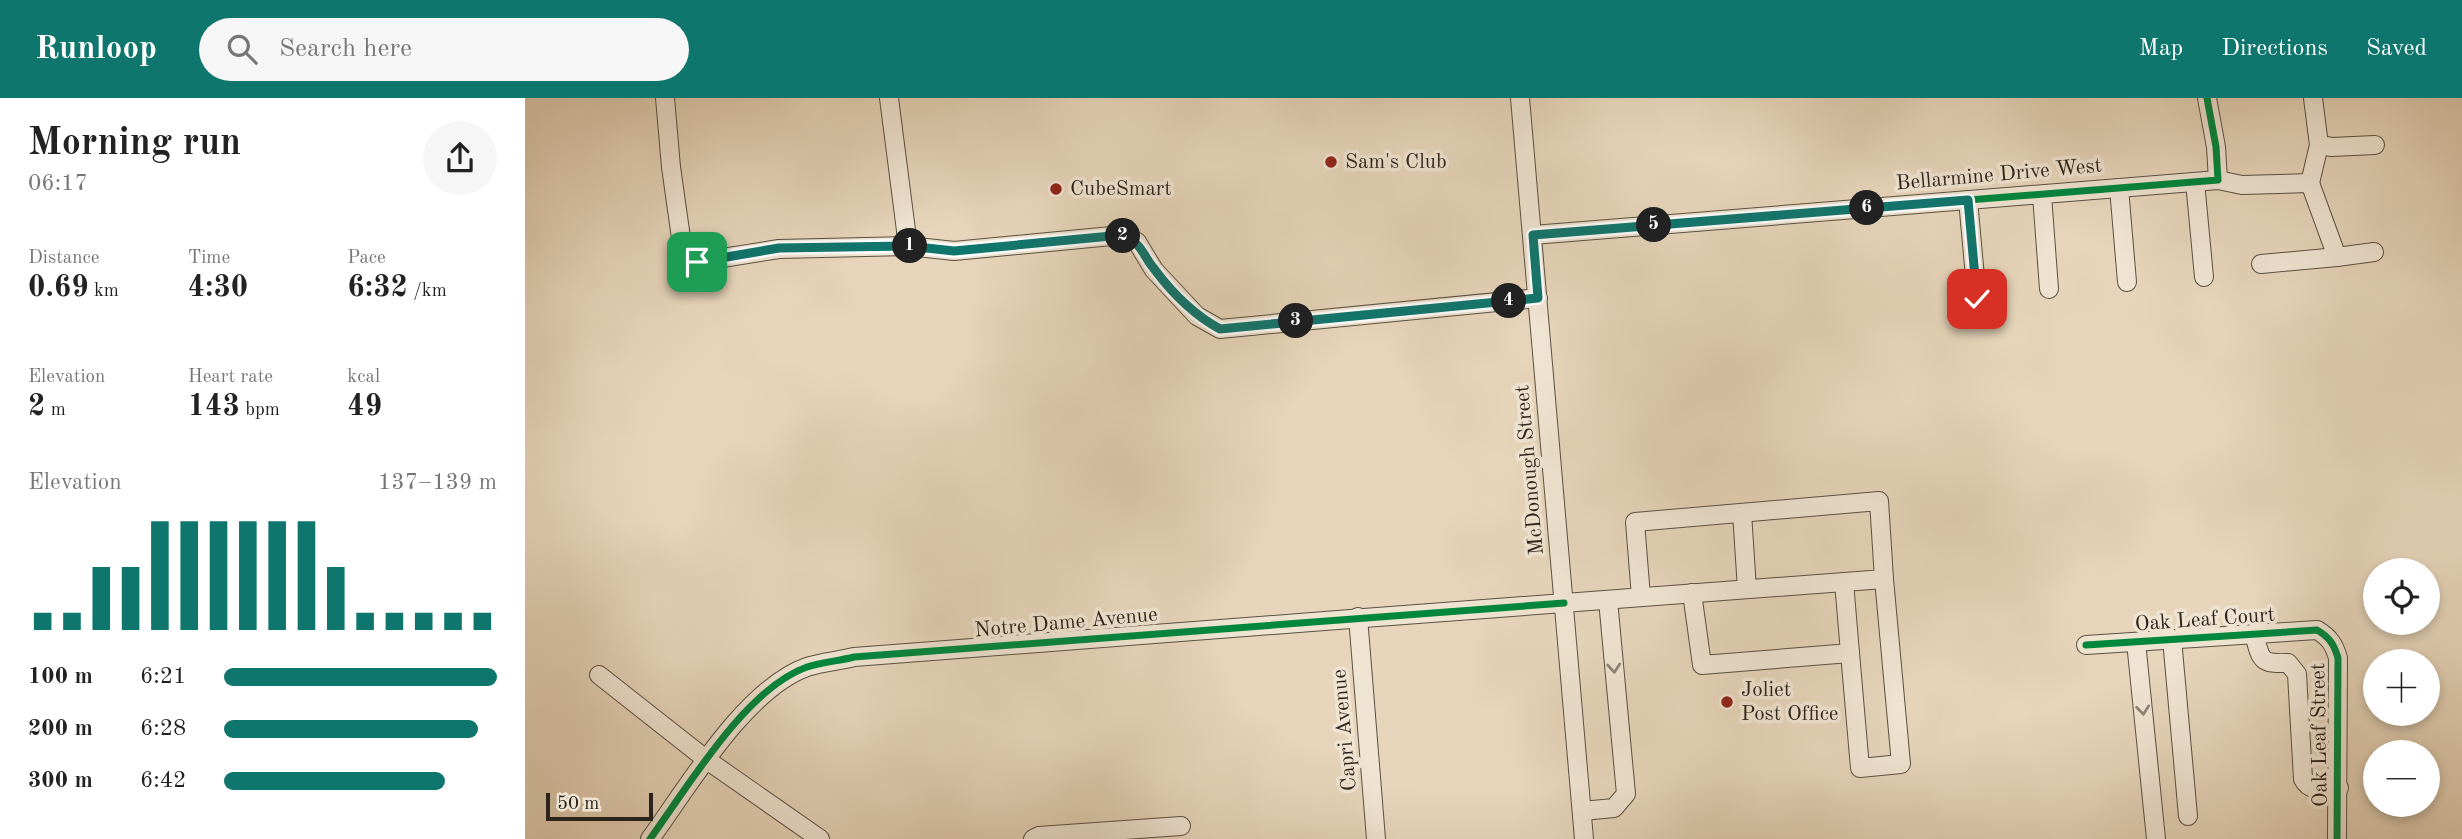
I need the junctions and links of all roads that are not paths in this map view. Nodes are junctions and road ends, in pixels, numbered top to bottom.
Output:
1 (665, 98) edge
2 (889, 98) edge
3 (1520, 98) edge
4 (2207, 98) edge
5 (2313, 98) edge
6 (2319, 145) junction
7 (2375, 145) dead end
8 (2218, 180) junction
9 (2196, 182) junction
10 (2310, 183) junction
11 (2119, 188) junction
12 (2042, 195) junction
13 (1968, 200) junction
14 (1533, 235) junction
15 (908, 246) junction
16 (2374, 252) dead end
17 (2337, 257) junction
18 (2261, 264) dead end
19 (2204, 277) dead end
20 (2127, 282) dead end
21 (2049, 289) dead end
22 (1538, 298) junction
23 (1977, 299) dead end
24 (1742, 513) junction
25 (1884, 579) junction
26 (1844, 582) junction
27 (1747, 589) junction
28 (1692, 593) junction
29 (1641, 597) junction
30 (1608, 600) junction
31 (1564, 603) junction
32 (1358, 617) junction
33 (2254, 634) junction
34 (2324, 634) joint
35 (2172, 639) junction
36 (2136, 642) junction
37 (2086, 645) dead end
38 (1850, 653) junction
39 (599, 675) dead end
40 (707, 760) junction
41 (2339, 788) junction
42 (1582, 811) junction
43 (2188, 817) dead end
44 (1181, 826) dead end
45 (650, 839) edge
46 (820, 839) edge
47 (1033, 839) edge
48 (1377, 839) edge
49 (1584, 839) edge
50 (2156, 839) edge
51 (2337, 839) edge

1 - 15 street
2 - 15 street
3 - 14 street, McDonough Street
4 - 8 street
5 - 6 street
6 - 7 street
6 - 10 street
8 - 9 street, Bellarmine Drive West
8 - 10 street, Bellarmine Drive West
9 - 11 street, Bellarmine Drive West
9 - 19 street
10 - 17 street
11 - 12 street, Bellarmine Drive West
11 - 20 street
12 - 13 street, Bellarmine Drive West
12 - 21 street
13 - 14 street, Bellarmine Drive West
13 - 23 street
14 - 22 street, McDonough Street
15 - 22 street
16 - 17 street
17 - 18 street
22 - 31 street, McDonough Street
24 - 25 street
24 - 27 street
24 - 29 street
25 - 26 street, Notre Dame Avenue
25 - 38 street
26 - 27 street, Notre Dame Avenue
26 - 38 street
27 - 28 street, Notre Dame Avenue
28 - 29 street, Notre Dame Avenue
28 - 38 street
29 - 30 street, Notre Dame Avenue
30 - 31 street, Notre Dame Avenue
30 -> 42 street
31 - 32 street, Notre Dame Avenue
31 - 42 street, McDonough Street
32 - 40 street, Notre Dame Avenue
32 - 48 street, Capri Avenue
33 - 34 street, Oak Leaf Court
33 - 35 street, Oak Leaf Court
33 - 41 street
34 - 41 street, Oak Leaf Street
35 - 36 street, Oak Leaf Court
35 - 43 street
36 - 37 street, Oak Leaf Court
36 -> 50 street
39 - 40 street
40 - 45 street, Notre Dame Avenue
40 - 46 street
41 - 51 street, Oak Leaf Street
42 - 49 street, McDonough Street
44 - 47 street

